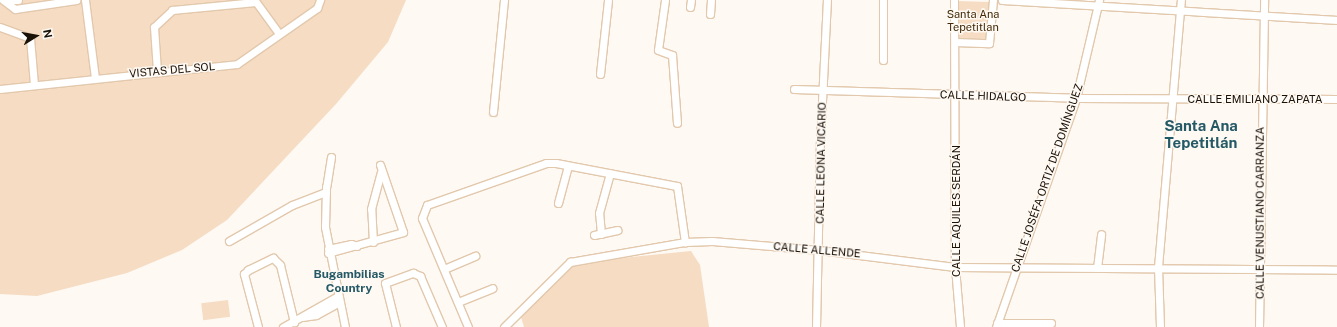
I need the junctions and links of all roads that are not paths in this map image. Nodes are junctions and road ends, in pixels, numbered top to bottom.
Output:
1 (18, 0) edge
2 (76, 0) edge
3 (85, 0) edge
4 (320, 0) edge
5 (504, 0) edge
6 (608, 0) edge
7 (665, 0) edge
8 (711, 0) edge
9 (828, 0) edge
10 (883, 0) edge
11 (954, 0) edge
12 (993, 0) edge
13 (1002, 0) edge
14 (1181, 0) edge
15 (1264, 0) edge
16 (7, 1) edge
17 (1100, 3) edge
18 (23, 4) edge
19 (1181, 13) junction
20 (710, 14) dead end
21 (1264, 15) junction
22 (1337, 20) edge
23 (0, 27) edge
24 (279, 34) junction
25 (955, 42) junction
26 (883, 60) dead end
27 (157, 70) junction
28 (600, 74) dead end
29 (95, 78) junction
30 (34, 85) junction
31 (0, 89) edge
32 (794, 89) dead end
33 (823, 89) junction
34 (956, 95) junction
35 (1076, 98) junction
36 (1172, 99) junction
37 (1261, 99) junction
38 (1337, 99) edge
39 (493, 112) dead end
40 (677, 123) dead end
41 (331, 157) dead end
42 (568, 166) junction
43 (610, 173) junction
44 (326, 192) junction
45 (558, 203) dead end
46 (617, 230) dead end
47 (1101, 234) dead end
48 (229, 241) dead end
49 (373, 242) junction
50 (685, 242) junction
51 (819, 250) junction
52 (328, 251) junction
53 (475, 256) dead end
54 (955, 267) junction
55 (1158, 267) junction
56 (1015, 268) junction
57 (1097, 268) junction
58 (444, 269) junction
59 (1260, 269) junction
60 (1337, 270) edge
61 (492, 288) dead end
62 (338, 299) junction
63 (458, 302) junction
64 (294, 322) junction
65 (1051, 323) dead end
66 (997, 325) edge
67 (258, 327) edge
68 (283, 327) edge
69 (345, 327) edge
70 (396, 327) edge
71 (442, 327) edge
72 (468, 327) edge
73 (504, 327) edge
74 (816, 327) edge
75 (960, 327) edge
76 (1160, 327) edge
77 (1259, 327) edge

1 - 16 street
2 - 18 street
3 - 29 street
4 - 24 street, VISTAS DEL SOL
5 - 39 street
6 - 28 street
7 - 40 street
8 - 20 street
9 - 33 street, CALLE LEONA VICARIO
10 - 26 street
11 - 25 street, CALLE AQUILES SERDÁN
12 - 25 street
13 - 17 street
14 - 19 street
15 - 21 street, CALLE VENUSTIANO CARRANZA
16 - 18 street
17 - 19 street
17 - 35 street, CALLE JOSÉFA ORTIZ DE DOMÍNGUEZ
19 - 21 street
19 - 36 street
21 - 22 street
21 - 37 street, CALLE VENUSTIANO CARRANZA
23 - 30 street
24 - 27 street, VISTAS DEL SOL
24 - 27 street
25 - 34 street, CALLE AQUILES SERDÁN
27 - 29 street, VISTAS DEL SOL
29 - 30 street, VISTAS DEL SOL
30 - 31 street, VISTAS DEL SOL
32 - 33 street, CALLE HIDALGO
33 - 34 street, CALLE HIDALGO
33 - 51 street, CALLE LEONA VICARIO
34 - 35 street, CALLE HIDALGO
34 - 54 street, CALLE AQUILES SERDÁN
35 - 36 street, CALLE HIDALGO
35 - 56 street, CALLE JOSÉFA ORTIZ DE DOMÍNGUEZ
36 - 37 street, CALLE EMILIANO ZAPATA
36 - 55 street
37 - 38 street, CALLE EMILIANO ZAPATA
37 - 59 street, CALLE VENUSTIANO CARRANZA
41 - 44 street
42 - 43 street
42 - 45 street
42 - 58 street
43 - 46 street
43 - 50 street
44 - 48 street
44 - 52 street
47 - 57 street
49 - 49 street
49 - 52 street
50 - 51 street, CALLE ALLENDE
50 - 73 street, CALLE ALLENDE
51 - 54 street, CALLE ALLENDE
51 - 74 street, CALLE LEONA VICARIO
52 - 62 street
53 - 58 street
54 - 56 street, CALLE ALLENDE
54 - 75 street, CALLE AQUILES SERDÁN
55 - 57 street, CALLE ALLENDE
55 - 59 street, CALLE ALLENDE
55 - 76 street
56 - 57 street, CALLE ALLENDE
56 - 66 street, CALLE JOSÉFA ORTIZ DE DOMÍNGUEZ
58 - 63 street
59 - 60 street, CALLE ALLENDE
59 - 77 street, CALLE VENUSTIANO CARRANZA
61 - 63 street
62 - 64 street
62 - 69 street
63 - 72 street
64 - 67 street
64 - 68 street
65 - 66 street
70 - 71 street

